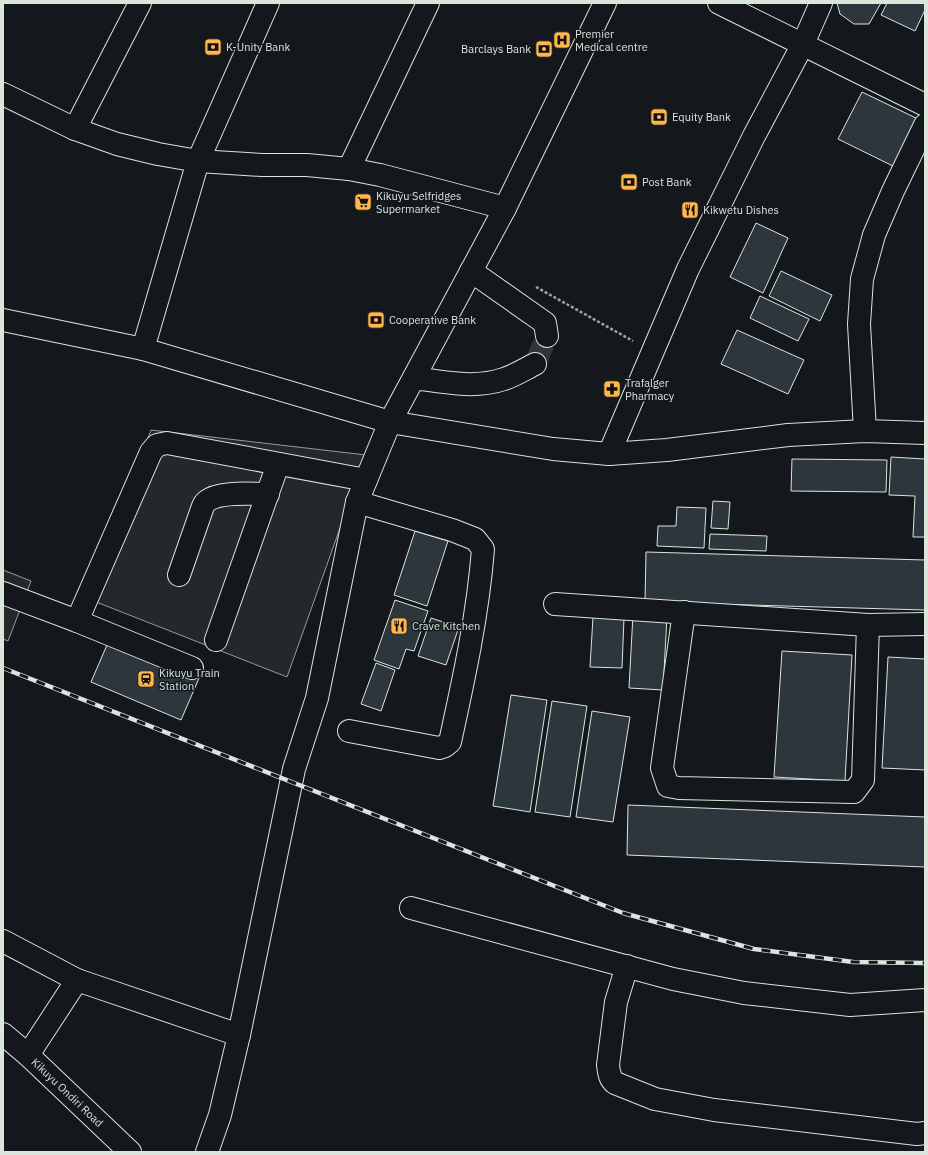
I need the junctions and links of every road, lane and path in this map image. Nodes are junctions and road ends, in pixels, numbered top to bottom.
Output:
1 (140, 3) edge
2 (268, 3) edge
3 (428, 3) edge
4 (605, 3) edge
5 (719, 3) edge
6 (821, 3) edge
7 (803, 44) junction
8 (3, 94) edge
9 (925, 105) edge
10 (925, 125) edge
11 (75, 129) junction
12 (198, 161) junction
13 (349, 169) junction
14 (505, 208) junction
15 (471, 272) junction
16 (534, 286) dead end
17 (3, 320) edge
18 (547, 336) dead end
19 (640, 344) dead end
20 (143, 349) junction
21 (535, 364) tunnel mouth
22 (414, 378) junction
23 (390, 422) junction
24 (865, 431) junction
25 (925, 433) edge
26 (609, 454) junction
27 (278, 464) junction
28 (366, 480) junction
29 (268, 494) junction
30 (357, 502) junction
31 (179, 575) dead end
32 (3, 593) edge
33 (554, 604) dead end
34 (684, 612) junction
35 (77, 621) junction
36 (925, 624) edge
37 (868, 625) junction
38 (216, 640) dead end
39 (192, 668) dead end
40 (349, 731) dead end
41 (411, 908) dead end
42 (3, 940) edge
43 (627, 966) junction
44 (77, 980) junction
45 (925, 1000) edge
46 (3, 1034) edge
47 (239, 1035) junction
48 (28, 1055) junction
49 (925, 1134) edge
50 (130, 1152) edge
51 (207, 1152) edge

1 - 11 street
2 - 12 street
3 - 13 street
4 - 14 street
5 - 7 street
6 - 7 street
7 - 9 street
7 - 26 street
8 - 11 street
10 - 24 street
11 - 12 street
12 - 13 street
12 - 20 street
13 - 14 street
14 - 15 street
15 - 18 street
15 - 22 street
16 - 19 path
17 - 20 street
20 - 23 street
21 - 22 street
22 - 23 street
23 - 26 street
23 - 28 street
24 - 25 street
24 - 26 street
27 - 28 street
27 - 29 street
27 - 35 street
28 - 30 street
29 - 31 street
29 - 38 street
30 - 40 street
30 - 47 street
32 - 35 street
33 - 34 street
34 - 37 street
34 - 37 street
35 - 39 street
36 - 37 street
41 - 43 street
42 - 44 street
43 - 45 street
43 - 49 street
44 - 47 street
44 - 48 street
46 - 48 street, Kikuyu Ondiri Road
47 - 51 street
48 - 50 street, Kikuyu Ondiri Road

